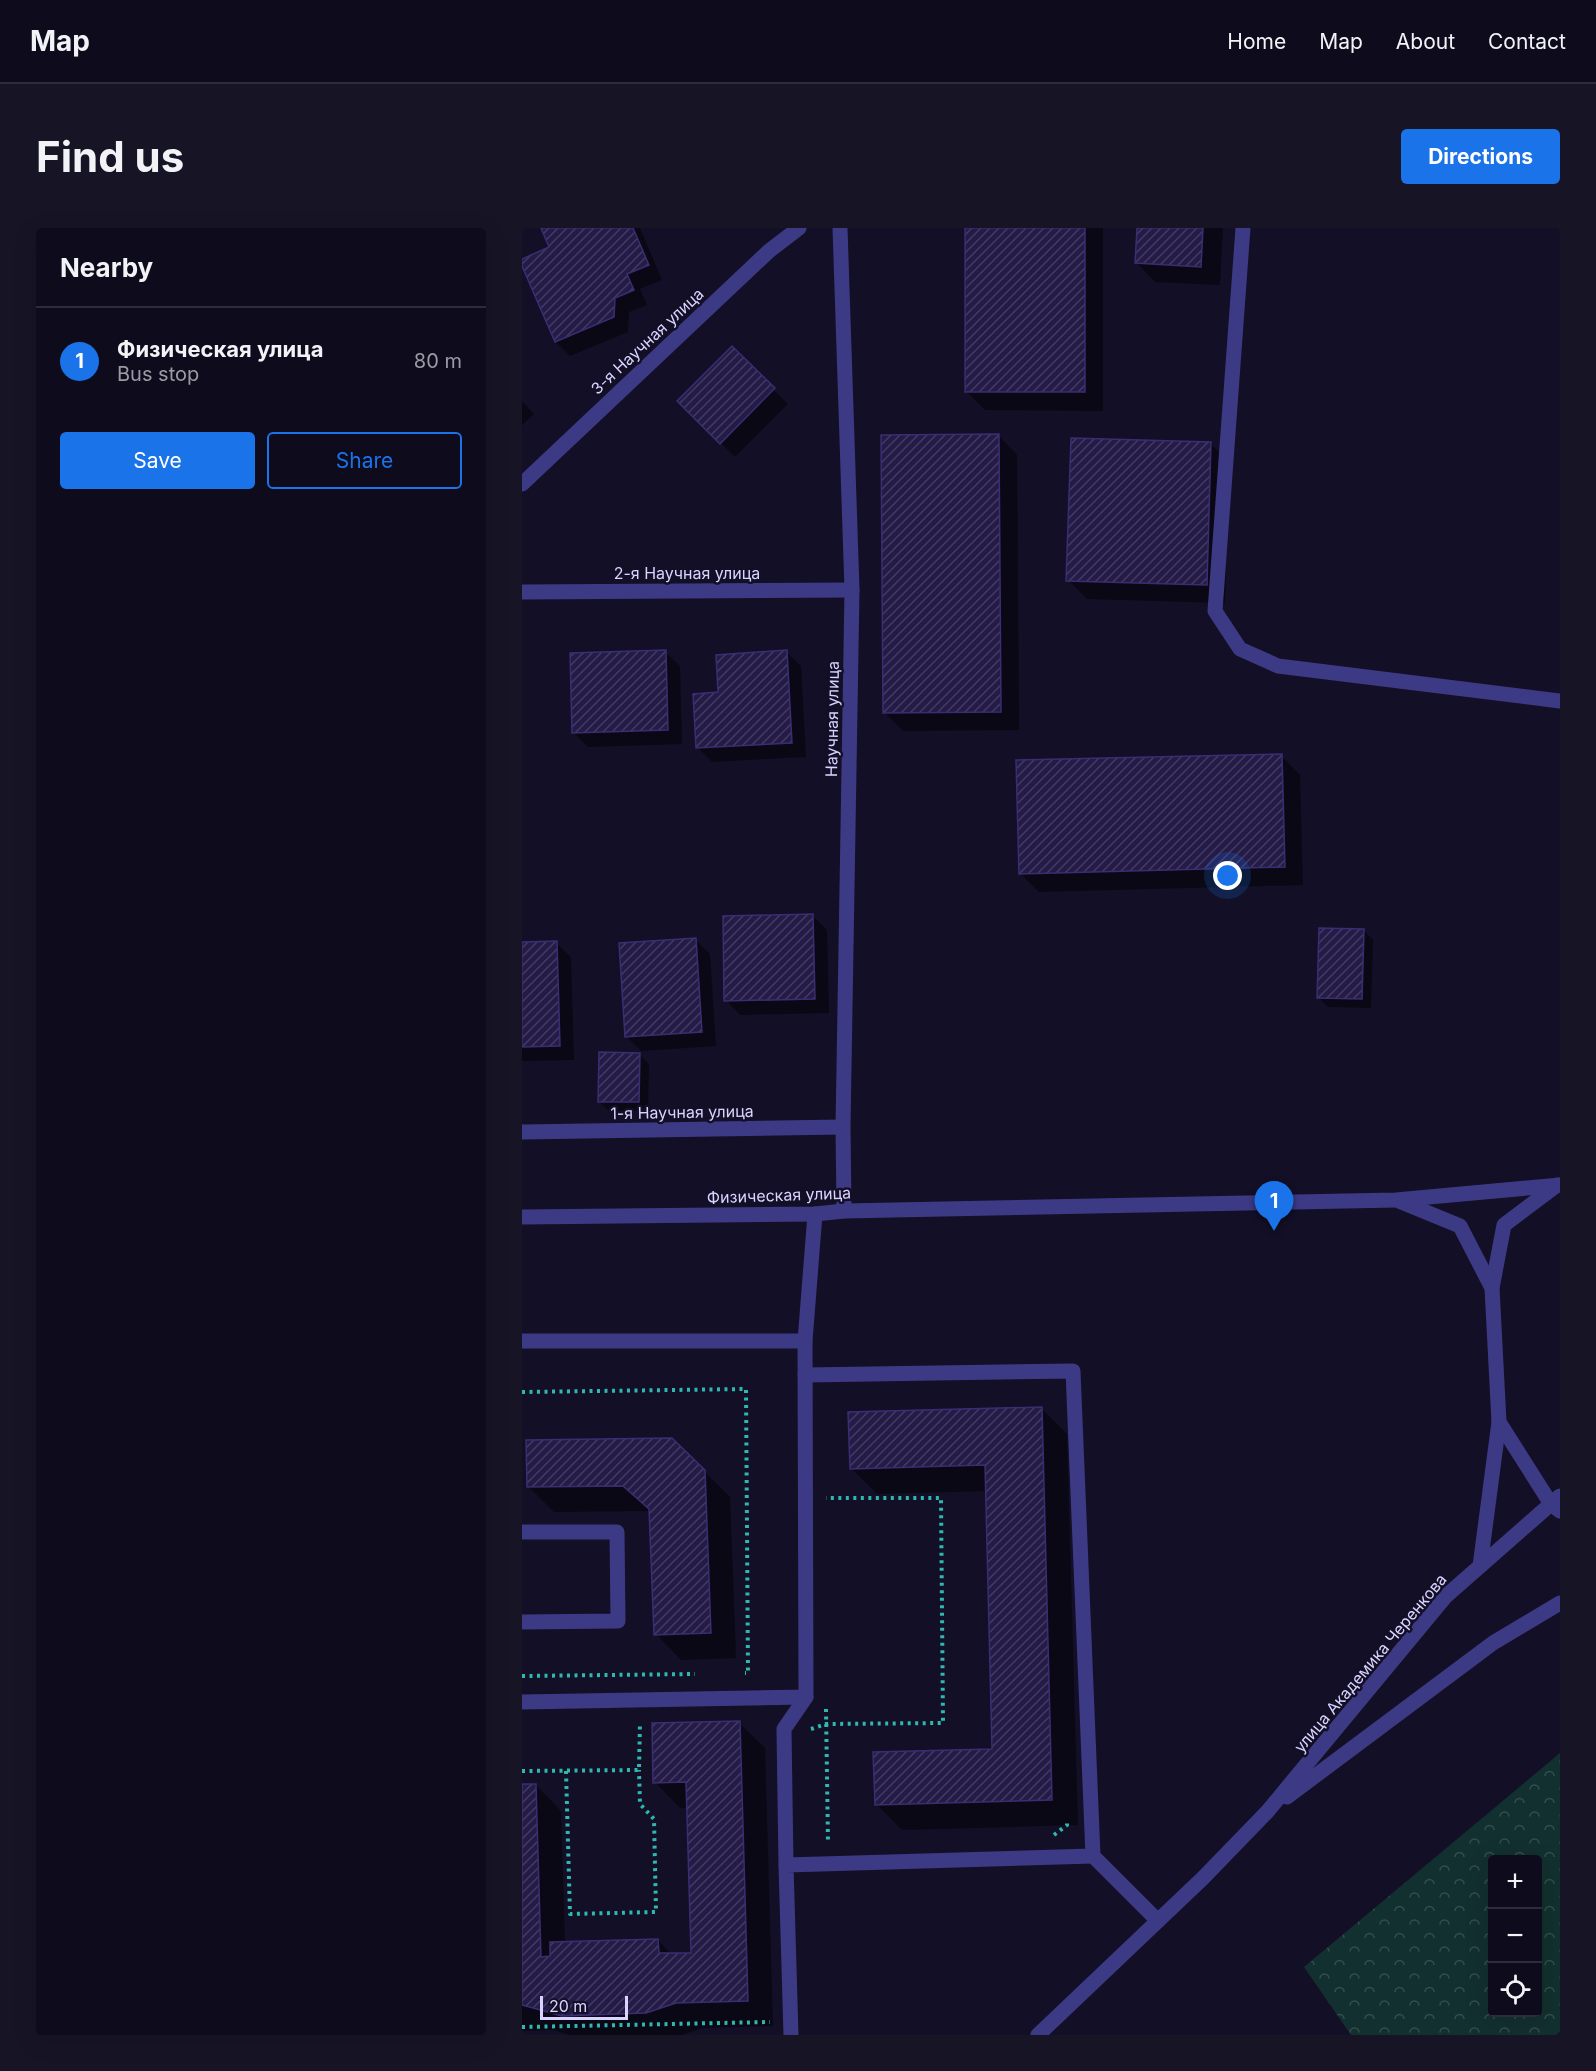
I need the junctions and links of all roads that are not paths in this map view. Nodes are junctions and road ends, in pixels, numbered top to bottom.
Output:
1 (799, 228) edge
2 (840, 228) edge
3 (1243, 228) edge
4 (522, 484) edge
5 (852, 590) junction
6 (522, 592) edge
7 (1560, 701) edge
8 (843, 1127) junction
9 (522, 1132) edge
10 (1558, 1185) edge
11 (1396, 1200) junction
12 (844, 1211) junction
13 (815, 1214) junction
14 (522, 1217) edge
15 (1492, 1288) junction
16 (522, 1341) edge
17 (805, 1341) junction
18 (805, 1376) junction
19 (1499, 1422) junction
20 (1557, 1504) edge
21 (522, 1532) edge
22 (1480, 1566) junction
23 (1560, 1603) edge
24 (522, 1622) edge
25 (806, 1697) junction
26 (522, 1702) edge
27 (1267, 1812) junction
28 (1093, 1856) junction
29 (786, 1866) junction
30 (1158, 1921) junction
31 (791, 2035) edge
32 (1038, 2035) edge

1 - 4 street, 3-я Научная улица
2 - 5 street, Научная улица
3 - 7 street
5 - 6 street, 2-я Научная улица
5 - 8 street, Научная улица
8 - 9 street, 1-я Научная улица
8 - 12 street, Научная улица
10 - 11 street, Физическая улица
10 - 15 street, Физическая улица
11 - 12 street, Физическая улица
11 - 15 street, Физическая улица
12 - 13 street, Физическая улица
13 - 14 street, Физическая улица
13 - 17 street
15 - 19 street, Физическая улица
16 - 17 street
17 - 18 street
18 - 25 street
18 - 28 street
19 - 20 street, Физическая улица
19 - 22 street, Физическая улица
20 - 22 street, улица Академика Черенкова
21 - 24 street
22 - 27 street, улица Академика Черенкова
23 - 27 street, улица Академика Черенкова
25 - 26 street
25 - 29 street
27 - 30 street, улица Академика Черенкова
28 - 29 street
28 - 30 street
29 - 31 street
30 - 32 street, улица Академика Черенкова

